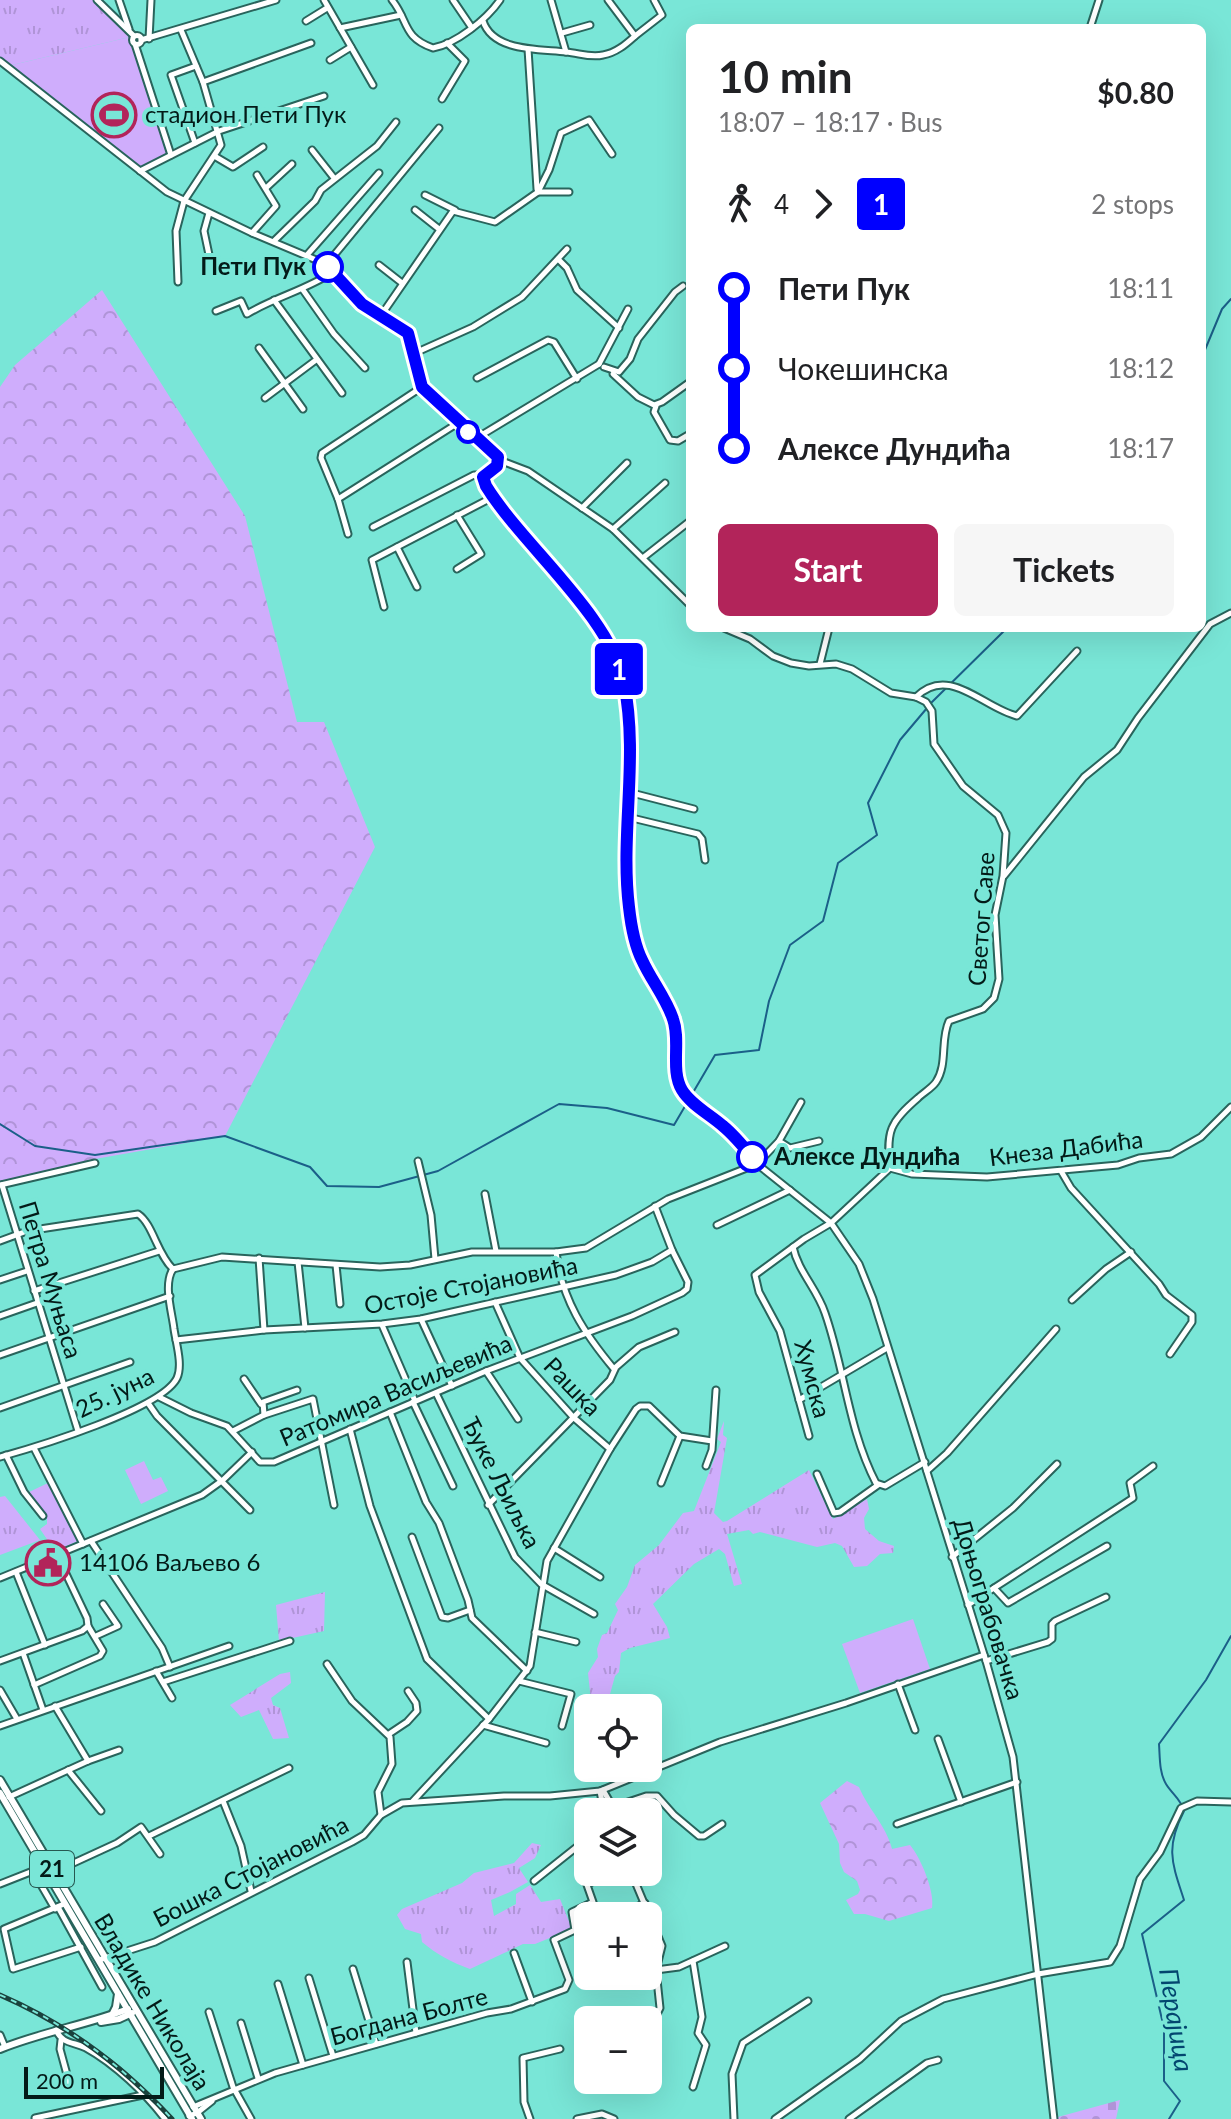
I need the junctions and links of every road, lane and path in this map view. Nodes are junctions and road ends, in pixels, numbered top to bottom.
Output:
1 (97, 0) edge
2 (119, 0) edge
3 (151, 0) edge
4 (276, 0) edge
5 (324, 0) edge
6 (392, 0) edge
7 (453, 0) edge
8 (500, 0) edge
9 (551, 0) edge
10 (608, 0) edge
11 (654, 0) edge
12 (1099, 0) edge
13 (266, 1) edge
14 (327, 8) junction
15 (122, 9) junction
16 (112, 14) junction
17 (401, 15) junction
18 (306, 21) dead end
19 (483, 21) junction
20 (1091, 24) edge
21 (590, 25) dead end
22 (340, 28) junction
23 (472, 28) junction
24 (181, 30) junction
25 (132, 33) junction
26 (562, 33) junction
27 (635, 36) junction
28 (149, 39) junction
29 (138, 42) junction
30 (311, 43) dead end
31 (447, 43) junction
32 (351, 47) junction
33 (528, 49) junction
34 (566, 52) junction
35 (330, 60) dead end
36 (0, 61) edge
37 (196, 66) junction
38 (203, 82) junction
39 (373, 85) dead end
40 (324, 96) dead end
41 (442, 99) dead end
42 (396, 122) dead end
43 (439, 128) dead end
44 (219, 131) junction
45 (195, 143) junction
46 (263, 147) dead end
47 (312, 150) dead end
48 (612, 154) dead end
49 (171, 155) junction
50 (216, 157) junction
51 (292, 164) dead end
52 (140, 171) junction
53 (379, 173) dead end
54 (257, 175) dead end
55 (334, 178) junction
56 (266, 188) junction
57 (538, 192) junction
58 (569, 192) dead end
59 (425, 195) dead end
60 (184, 201) junction
61 (415, 210) dead end
62 (455, 210) junction
63 (209, 213) junction
64 (439, 229) junction
65 (252, 233) junction
66 (274, 241) junction
67 (567, 249) dead end
68 (307, 255) junction
69 (558, 259) junction
70 (326, 265) junction
71 (379, 265) dead end
72 (212, 269) dead end
73 (333, 272) junction
74 (178, 282) dead end
75 (402, 283) junction
76 (683, 286) dead end
77 (303, 290) junction
78 (274, 300) junction
79 (628, 309) dead end
80 (216, 311) dead end
81 (380, 317) junction
82 (619, 328) junction
83 (259, 348) dead end
84 (415, 353) junction
85 (316, 360) junction
86 (602, 365) junction
87 (365, 368) dead end
88 (477, 378) dead end
89 (577, 379) junction
90 (285, 385) junction
91 (686, 385) edge
92 (422, 387) junction
93 (342, 393) dead end
94 (265, 398) dead end
95 (656, 405) junction
96 (303, 409) dead end
97 (458, 423) junction
98 (686, 436) edge
99 (475, 439) junction
100 (499, 460) junction
101 (627, 463) dead end
102 (484, 475) junction
103 (665, 483) dead end
104 (493, 497) junction
105 (338, 499) junction
106 (582, 508) junction
107 (457, 515) junction
108 (686, 524) edge
109 (373, 527) dead end
110 (613, 529) junction
111 (348, 534) dead end
112 (397, 547) junction
113 (644, 557) junction
114 (457, 569) dead end
115 (417, 587) dead end
116 (686, 601) edge
117 (384, 607) dead end
118 (1231, 613) edge
119 (1206, 629) edge
120 (733, 632) edge
121 (828, 632) edge
122 (1204, 632) edge
123 (1077, 651) dead end
124 (820, 664) junction
125 (916, 697) junction
126 (628, 792) junction
127 (694, 809) dead end
128 (628, 817) junction
129 (705, 860) dead end
130 (1003, 876) junction
131 (801, 1102) dead end
132 (1231, 1107) edge
133 (779, 1141) junction
134 (819, 1141) dead end
135 (418, 1161) dead end
136 (95, 1163) dead end
137 (757, 1164) junction
138 (890, 1168) junction
139 (1061, 1171) junction
140 (1, 1185) edge
141 (790, 1190) junction
142 (485, 1194) dead end
143 (4, 1204) edge
144 (655, 1206) junction
145 (831, 1223) junction
146 (717, 1225) dead end
147 (17, 1236) junction
148 (0, 1241) edge
149 (793, 1247) junction
150 (672, 1250) junction
151 (159, 1251) junction
152 (496, 1251) junction
153 (556, 1252) junction
154 (1131, 1252) junction
155 (259, 1258) junction
156 (435, 1259) junction
157 (298, 1262) junction
158 (336, 1265) junction
159 (173, 1269) junction
160 (27, 1271) junction
161 (0, 1280) edge
162 (563, 1288) junction
163 (34, 1291) junction
164 (170, 1296) junction
165 (1072, 1300) dead end
166 (495, 1302) junction
167 (37, 1303) junction
168 (340, 1304) dead end
169 (0, 1316) edge
170 (421, 1319) junction
171 (382, 1324) junction
172 (305, 1328) junction
173 (1056, 1329) dead end
174 (264, 1330) junction
175 (675, 1332) dead end
176 (584, 1333) junction
177 (48, 1337) junction
178 (176, 1340) junction
179 (887, 1348) junction
180 (1170, 1354) dead end
181 (0, 1355) edge
182 (520, 1358) junction
183 (130, 1362) dead end
184 (614, 1369) junction
185 (486, 1371) junction
186 (843, 1374) junction
187 (244, 1379) dead end
188 (63, 1385) junction
189 (452, 1386) junction
190 (797, 1389) junction
191 (297, 1390) dead end
192 (716, 1390) dead end
193 (436, 1393) junction
194 (811, 1393) junction
195 (159, 1397) junction
196 (799, 1400) junction
197 (414, 1401) junction
198 (148, 1403) junction
199 (261, 1404) junction
200 (0, 1408) edge
201 (390, 1412) junction
202 (264, 1415) junction
203 (573, 1417) junction
204 (518, 1419) dead end
205 (350, 1429) junction
206 (78, 1431) junction
207 (233, 1431) junction
208 (680, 1436) junction
209 (809, 1436) dead end
210 (712, 1441) junction
211 (320, 1442) junction
212 (34, 1448) junction
213 (610, 1449) junction
214 (252, 1452) junction
215 (3, 1456) edge
216 (925, 1462) junction
217 (1057, 1464) dead end
218 (706, 1466) dead end
219 (1153, 1466) dead end
220 (927, 1471) junction
221 (817, 1474) dead end
222 (223, 1480) junction
223 (661, 1483) dead end
224 (878, 1485) junction
225 (453, 1486) dead end
226 (334, 1505) dead end
227 (488, 1505) junction
228 (250, 1510) dead end
229 (43, 1516) dead end
230 (412, 1537) dead end
231 (91, 1541) junction
232 (83, 1544) junction
233 (1107, 1546) dead end
234 (554, 1548) junction
235 (57, 1555) junction
236 (952, 1557) junction
237 (16, 1572) junction
238 (600, 1577) dead end
239 (0, 1578) edge
240 (541, 1584) junction
241 (994, 1588) junction
242 (1106, 1597) dead end
243 (103, 1604) dead end
244 (968, 1605) junction
245 (470, 1610) junction
246 (594, 1614) dead end
247 (88, 1626) junction
248 (535, 1632) junction
249 (96, 1636) junction
250 (290, 1641) dead end
251 (576, 1642) dead end
252 (45, 1645) junction
253 (229, 1646) dead end
254 (23, 1653) junction
255 (985, 1658) junction
256 (0, 1661) edge
257 (327, 1664) dead end
258 (170, 1667) junction
259 (156, 1671) junction
260 (527, 1671) junction
261 (519, 1681) junction
262 (163, 1682) junction
263 (898, 1684) junction
264 (34, 1685) junction
265 (0, 1690) edge
266 (408, 1691) dead end
267 (172, 1698) dead end
268 (55, 1706) junction
269 (43, 1710) junction
270 (17, 1719) junction
271 (489, 1719) junction
272 (483, 1725) junction
273 (0, 1726) edge
274 (562, 1726) dead end
275 (915, 1730) dead end
276 (389, 1734) junction
277 (938, 1739) dead end
278 (546, 1743) dead end
279 (119, 1750) dead end
280 (88, 1761) junction
281 (289, 1768) dead end
282 (68, 1770) junction
283 (0, 1780) edge
284 (1017, 1782) junction
285 (601, 1791) junction
286 (0, 1793) edge
287 (9, 1797) junction
288 (602, 1798) edge
289 (223, 1801) junction
290 (413, 1801) junction
291 (961, 1802) junction
292 (1231, 1802) edge
293 (101, 1811) dead end
294 (381, 1815) junction
295 (722, 1824) dead end
296 (897, 1824) dead end
297 (149, 1836) junction
298 (574, 1849) edge
299 (160, 1854) dead end
300 (41, 1864) junction
301 (33, 1871) junction
302 (54, 1872) junction
303 (534, 1881) dead end
304 (0, 1884) edge
305 (587, 1886) edge
306 (251, 1892) junction
307 (59, 1907) junction
308 (725, 1946) dead end
309 (81, 1947) junction
310 (514, 1953) dead end
311 (100, 1958) junction
312 (88, 1961) junction
313 (693, 1961) junction
314 (407, 1962) dead end
315 (353, 1969) dead end
316 (662, 1970) edge
317 (1038, 1974) junction
318 (309, 1978) dead end
319 (278, 1984) dead end
320 (102, 1987) dead end
321 (118, 1994) junction
322 (808, 2001) dead end
323 (532, 2002) junction
324 (133, 2010) junction
325 (209, 2012) dead end
326 (112, 2015) junction
327 (93, 2022) junction
328 (241, 2023) dead end
329 (56, 2030) junction
330 (416, 2033) junction
331 (0, 2035) edge
332 (61, 2040) junction
333 (376, 2044) junction
334 (2, 2048) edge
335 (560, 2049) dead end
336 (333, 2056) junction
337 (938, 2060) dead end
338 (303, 2065) junction
339 (258, 2078) junction
340 (69, 2082) dead end
341 (693, 2087) dead end
342 (234, 2089) junction
343 (143, 2095) junction
344 (193, 2114) edge
345 (35, 2118) edge
346 (165, 2119) edge
347 (251, 2119) edge
348 (530, 2119) edge
349 (577, 2119) edge
350 (614, 2119) edge
351 (734, 2119) edge
352 (775, 2119) edge
353 (849, 2119) edge
354 (1054, 2119) edge

1 - 16 street
2 - 15 street
3 - 28 street
4 - 13 street
5 - 14 street
6 - 17 street
7 - 23 street
8 - 19 street
9 - 26 street
10 - 27 street
11 - 27 street
12 - 20 street
13 - 24 street
14 - 18 street
14 - 22 street
15 - 16 street
15 - 25 street
16 - 25 street
17 - 22 street
17 - 31 street
19 - 23 street
19 - 33 street
21 - 26 street
22 - 32 street
23 - 31 street
24 - 28 street
24 - 37 street
25 - 29 street
26 - 34 street
27 - 34 street
28 - 29 street
29 - 49 street
30 - 38 street
31 - 41 street
32 - 35 street
32 - 39 street
33 - 34 street
33 - 57 street
36 - 52 street
37 - 38 street
37 - 45 street
38 - 44 street
40 - 44 street
42 - 55 street
43 - 70 street
44 - 45 street
44 - 50 street
45 - 49 street
46 - 50 street
47 - 55 street
48 - 57 street
49 - 52 street
50 - 60 street
51 - 56 street
52 - 60 street
53 - 68 street
54 - 56 street
55 - 66 street
56 - 65 street
57 - 58 street
57 - 62 street
59 - 62 street
60 - 63 street
60 - 74 street
61 - 64 street
62 - 64 street
63 - 65 street
63 - 72 street
64 - 75 street
65 - 66 street
66 - 68 street
67 - 69 street
68 - 70 street
69 - 82 street
69 - 84 street
70 - 73 street
71 - 75 street
73 - 77 street
73 - 81 street
75 - 81 street
76 - 86 street
77 - 78 street
77 - 87 street
78 - 80 street
78 - 85 street
79 - 82 street
81 - 84 street
82 - 86 street
83 - 90 street
84 - 92 street
85 - 90 street
85 - 93 street
86 - 89 street
86 - 95 street
88 - 89 street
89 - 99 street
90 - 94 street
90 - 96 street
91 - 95 street
92 - 97 street
92 - 105 street
95 - 98 street
97 - 99 street
97 - 105 street
99 - 100 street
100 - 102 street
100 - 106 street
101 - 106 street
102 - 104 street
102 - 109 street
103 - 110 street
104 - 107 street
104 - 126 street
105 - 111 street
106 - 110 street
107 - 112 street
107 - 114 street
108 - 113 street
110 - 113 street
112 - 115 street
112 - 117 street
113 - 116 street
118 - 119 street
120 - 124 street
121 - 124 street
122 - 130 street
123 - 125 street
124 - 125 street
125 - 130 street, Светог Саве
126 - 127 street
126 - 128 street
128 - 129 street
128 - 137 street, Доњограбовачка
130 - 138 street, Светог Саве
131 - 133 street
132 - 139 street, Кнеза Дабића
133 - 134 street
133 - 137 street
135 - 156 street
136 - 140 street
137 - 141 street, Доњограбовачка
137 - 144 street
138 - 139 street, Кнеза Дабића
138 - 145 street
139 - 154 street
140 - 143 street, Петра Муњаса
141 - 145 street, Доњограбовачка
141 - 146 street
142 - 152 street
143 - 147 street, Петра Муњаса
144 - 150 street
144 - 153 street
145 - 149 street
145 - 179 street, Доњограбовачка
147 - 148 street
147 - 151 street
147 - 160 street, Петра Муњаса
149 - 186 street
149 - 190 street, Хумска
150 - 162 street, Остоје Стојановића
150 - 176 street, Ратомира Васиљевића
151 - 159 street
151 - 163 street
152 - 153 street
152 - 156 street
153 - 162 street
154 - 165 street
154 - 180 street
155 - 157 street
155 - 159 street
155 - 174 street
156 - 158 street
157 - 158 street
157 - 172 street
158 - 168 street
159 - 164 street, 25. јуна
160 - 161 street
160 - 163 street, Петра Муњаса
162 - 166 street, Остоје Стојановића
162 - 176 street
163 - 167 street, Петра Муњаса
164 - 177 street
164 - 178 street, 25. јуна
166 - 170 street, Остоје Стојановића
166 - 182 street, Рашка
167 - 169 street
167 - 177 street, Петра Муњаса
170 - 171 street, Остоје Стојановића
170 - 189 street
171 - 172 street, Остоје Стојановића
171 - 197 street
172 - 174 street, Остоје Стојановића
173 - 220 street
174 - 178 street, Остоје Стојановића
175 - 184 street
176 - 182 street, Ратомира Васиљевића
176 - 184 street
177 - 181 street
177 - 188 street, Петра Муњаса
178 - 195 street, 25. јуна
179 - 186 street
179 - 216 street, Доњограбовачка
182 - 185 street, Ратомира Васиљевића
182 - 203 street, Рашка
183 - 188 street
184 - 203 street
185 - 189 street, Ратомира Васиљевића
185 - 204 street
186 - 194 street
186 - 224 street
187 - 199 street
188 - 200 street
188 - 206 street, Петра Муњаса
189 - 193 street, Ратомира Васиљевића
190 - 194 street
190 - 196 street, Хумска
191 - 199 street
192 - 210 street
193 - 197 street, Ратомира Васиљевића
193 - 227 street, Ђуке Љиљка
194 - 196 street
195 - 198 street, 25. јуна
195 - 207 street
196 - 209 street, Хумска
197 - 201 street, Ратомира Васиљевића
197 - 225 street
198 - 206 street, 25. јуна
198 - 222 street
199 - 202 street
201 - 205 street, Ратомира Васиљевића
201 - 245 street
202 - 207 street
202 - 211 street
203 - 213 street, Рашка
203 - 227 street
205 - 211 street, Ратомира Васиљевића
205 - 271 street
206 - 212 street, 25. јуна
207 - 214 street, Ратомира Васиљевића
208 - 210 street
208 - 213 street
208 - 223 street
210 - 218 street
211 - 214 street, Ратомира Васиљевића
211 - 226 street
212 - 215 street, 25. јуна
212 - 232 street
213 - 234 street
214 - 222 street
215 - 229 street, 25. јуна
216 - 220 street, Доњограбовачка
216 - 224 street
217 - 236 street
219 - 241 street
220 - 236 street, Доњограбовачка
221 - 224 street
222 - 228 street
222 - 231 street
227 - 240 street, Ђуке Љиљка
230 - 245 street
231 - 232 street
231 - 258 street
232 - 235 street
233 - 241 street
234 - 238 street
234 - 240 street
235 - 237 street
235 - 247 street
236 - 244 street, Доњограбовачка
237 - 239 street
237 - 252 street
240 - 246 street, Ђуке Љиљка
240 - 248 street
241 - 244 street
242 - 255 street, Бошка Стојановића
243 - 249 street
244 - 255 street, Доњограбовачка
245 - 260 street
247 - 249 street
247 - 252 street
248 - 251 street
248 - 260 street
249 - 264 street
250 - 262 street
252 - 254 street
253 - 258 street
254 - 256 street
254 - 264 street
255 - 263 street, Бошка Стојановића
255 - 284 street, Доњограбовачка
257 - 276 street
258 - 259 street
259 - 262 street
259 - 268 street
260 - 261 street
261 - 271 street
261 - 274 street
262 - 267 street
263 - 275 street
263 - 285 street, Бошка Стојановића
264 - 269 street
265 - 270 street
266 - 276 street
268 - 269 street
268 - 280 street
269 - 270 street
270 - 273 street
271 - 272 street
272 - 278 street
272 - 290 street
276 - 294 street
277 - 291 street
279 - 280 street
280 - 282 street
281 - 289 street
282 - 287 street
282 - 293 street
283 - 287 main road, Владике Николаја / 21
284 - 291 street
284 - 317 street, Доњограбовачка
285 - 288 street
285 - 290 street, Бошка Стојановића
285 - 295 street, Бошка Стојановића
286 - 300 main road, Владике Николаја / 21
287 - 302 main road, Владике Николаја / 21
289 - 297 street
289 - 306 street
290 - 294 street, Бошка Стојановића
291 - 296 street
292 - 317 street
294 - 306 street, Бошка Стојановића
297 - 299 street
297 - 302 street
298 - 303 street
300 - 301 street
300 - 307 main road, Владике Николаја / 21
301 - 304 street
301 - 307 street
302 - 311 main road, Владике Николаја / 21
305 - 323 street, Богдана Болте
306 - 311 street, Бошка Стојановића
307 - 309 street
307 - 309 street
307 - 311 main road, Владике Николаја / 21
308 - 313 street
309 - 312 street
310 - 323 street
311 - 312 street, Бошка Стојановића
311 - 321 main road, Владике Николаја / 21
311 - 324 main road, Владике Николаја / 21
312 - 320 street
313 - 316 street
313 - 341 street
314 - 330 street
315 - 333 street
317 - 352 street
317 - 354 street, Доњограбовачка
318 - 336 street
319 - 338 street
321 - 324 main road, Владике Николаја / 21
321 - 326 main road
322 - 351 street
323 - 330 street, Богдана Болте
324 - 326 main road
324 - 327 main road
324 - 344 main road, Владике Николаја
325 - 342 street
326 - 327 main road
327 - 329 main road
328 - 339 street
329 - 332 street
329 - 334 main road
330 - 333 street, Богдана Болте
331 - 334 street
332 - 340 street
332 - 343 street
333 - 336 street, Богдана Болте
335 - 348 street
336 - 338 street, Богдана Болте
337 - 353 street
338 - 339 street, Богдана Болте
339 - 342 street, Богдана Болте
342 - 344 street, Богдана Болте
342 - 347 street
343 - 345 street
343 - 346 street
349 - 350 street

